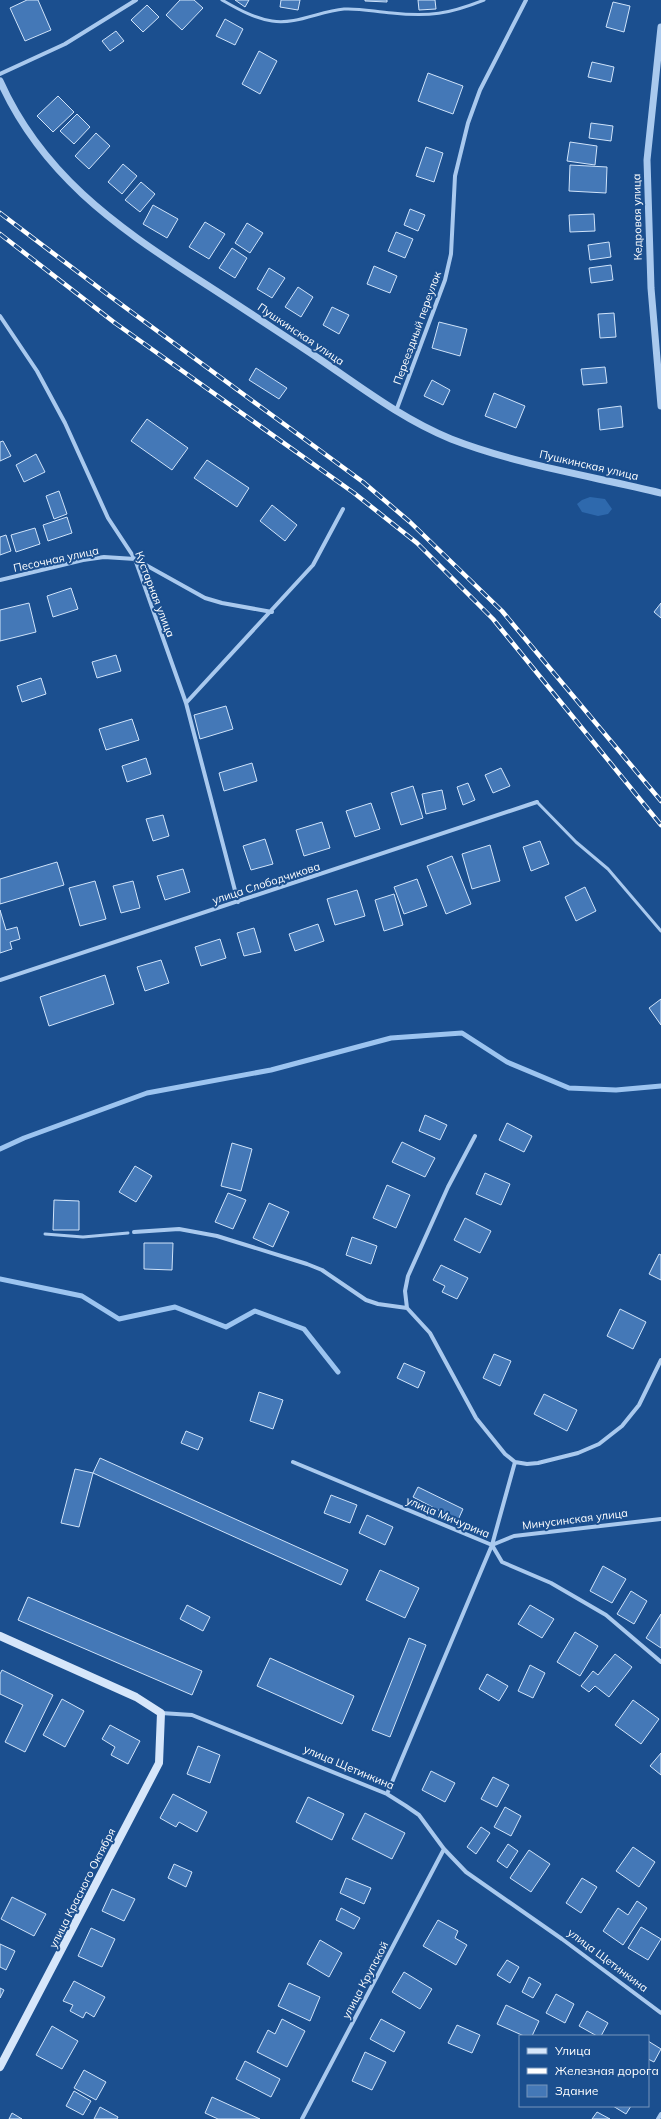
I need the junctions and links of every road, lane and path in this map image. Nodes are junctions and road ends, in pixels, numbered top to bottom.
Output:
1 (136, 0) edge
2 (222, 0) edge
3 (484, 0) edge
4 (526, 0) edge
5 (661, 27) edge
6 (0, 74) edge
7 (0, 82) edge
8 (0, 316) edge
9 (661, 406) edge
10 (396, 411) junction
11 (661, 488) edge
12 (661, 493) edge
13 (343, 509) dead end
14 (134, 559) junction
15 (0, 580) edge
16 (272, 612) junction
17 (186, 704) junction
18 (537, 802) joint
19 (238, 902) junction
20 (661, 931) edge
21 (0, 980) edge
22 (475, 1136) dead end
23 (134, 1232) dead end
24 (128, 1233) dead end
25 (45, 1234) dead end
26 (407, 1308) junction
27 (661, 1360) edge
28 (293, 1462) dead end
29 (516, 1462) junction
30 (661, 1519) edge
31 (492, 1544) junction
32 (0, 1636) edge
33 (661, 1662) edge
34 (161, 1712) junction
35 (387, 1794) junction
36 (444, 1849) junction
37 (661, 2014) edge
38 (0, 2066) edge
39 (661, 2114) edge
40 (302, 2119) edge
41 (658, 2119) edge

1 - 6 street
2 - 3 lane
4 - 10 street, Переездный переулок
5 - 9 street, Кедровая улица
7 - 10 street, Пушкинская улица
8 - 14 street, Кустарная улица
10 - 12 street, Пушкинская улица
11 - 12 street
13 - 16 street
14 - 15 street, Песочная улица
14 - 16 street, Песочная улица
14 - 17 street, Кустарная улица
16 - 17 street
17 - 19 street, Кустарная улица
18 - 19 street, улица Слободчикова
18 - 20 lane
19 - 21 street, улица Слободчикова
22 - 26 street
23 - 26 street
24 - 25 lane
26 - 29 street
27 - 29 street
28 - 31 street, улица Мичурина
29 - 31 street
30 - 31 street, Минусинская улица
31 - 33 street, улица Мичурина
31 - 35 street
32 - 34 main road, улица Щетинкина
34 - 35 street, улица Щетинкина
34 - 38 main road, улица Красного Октября
35 - 36 street, улица Щетинкина
36 - 37 street, улица Щетинкина
36 - 40 street, улица Крупской
39 - 41 street

